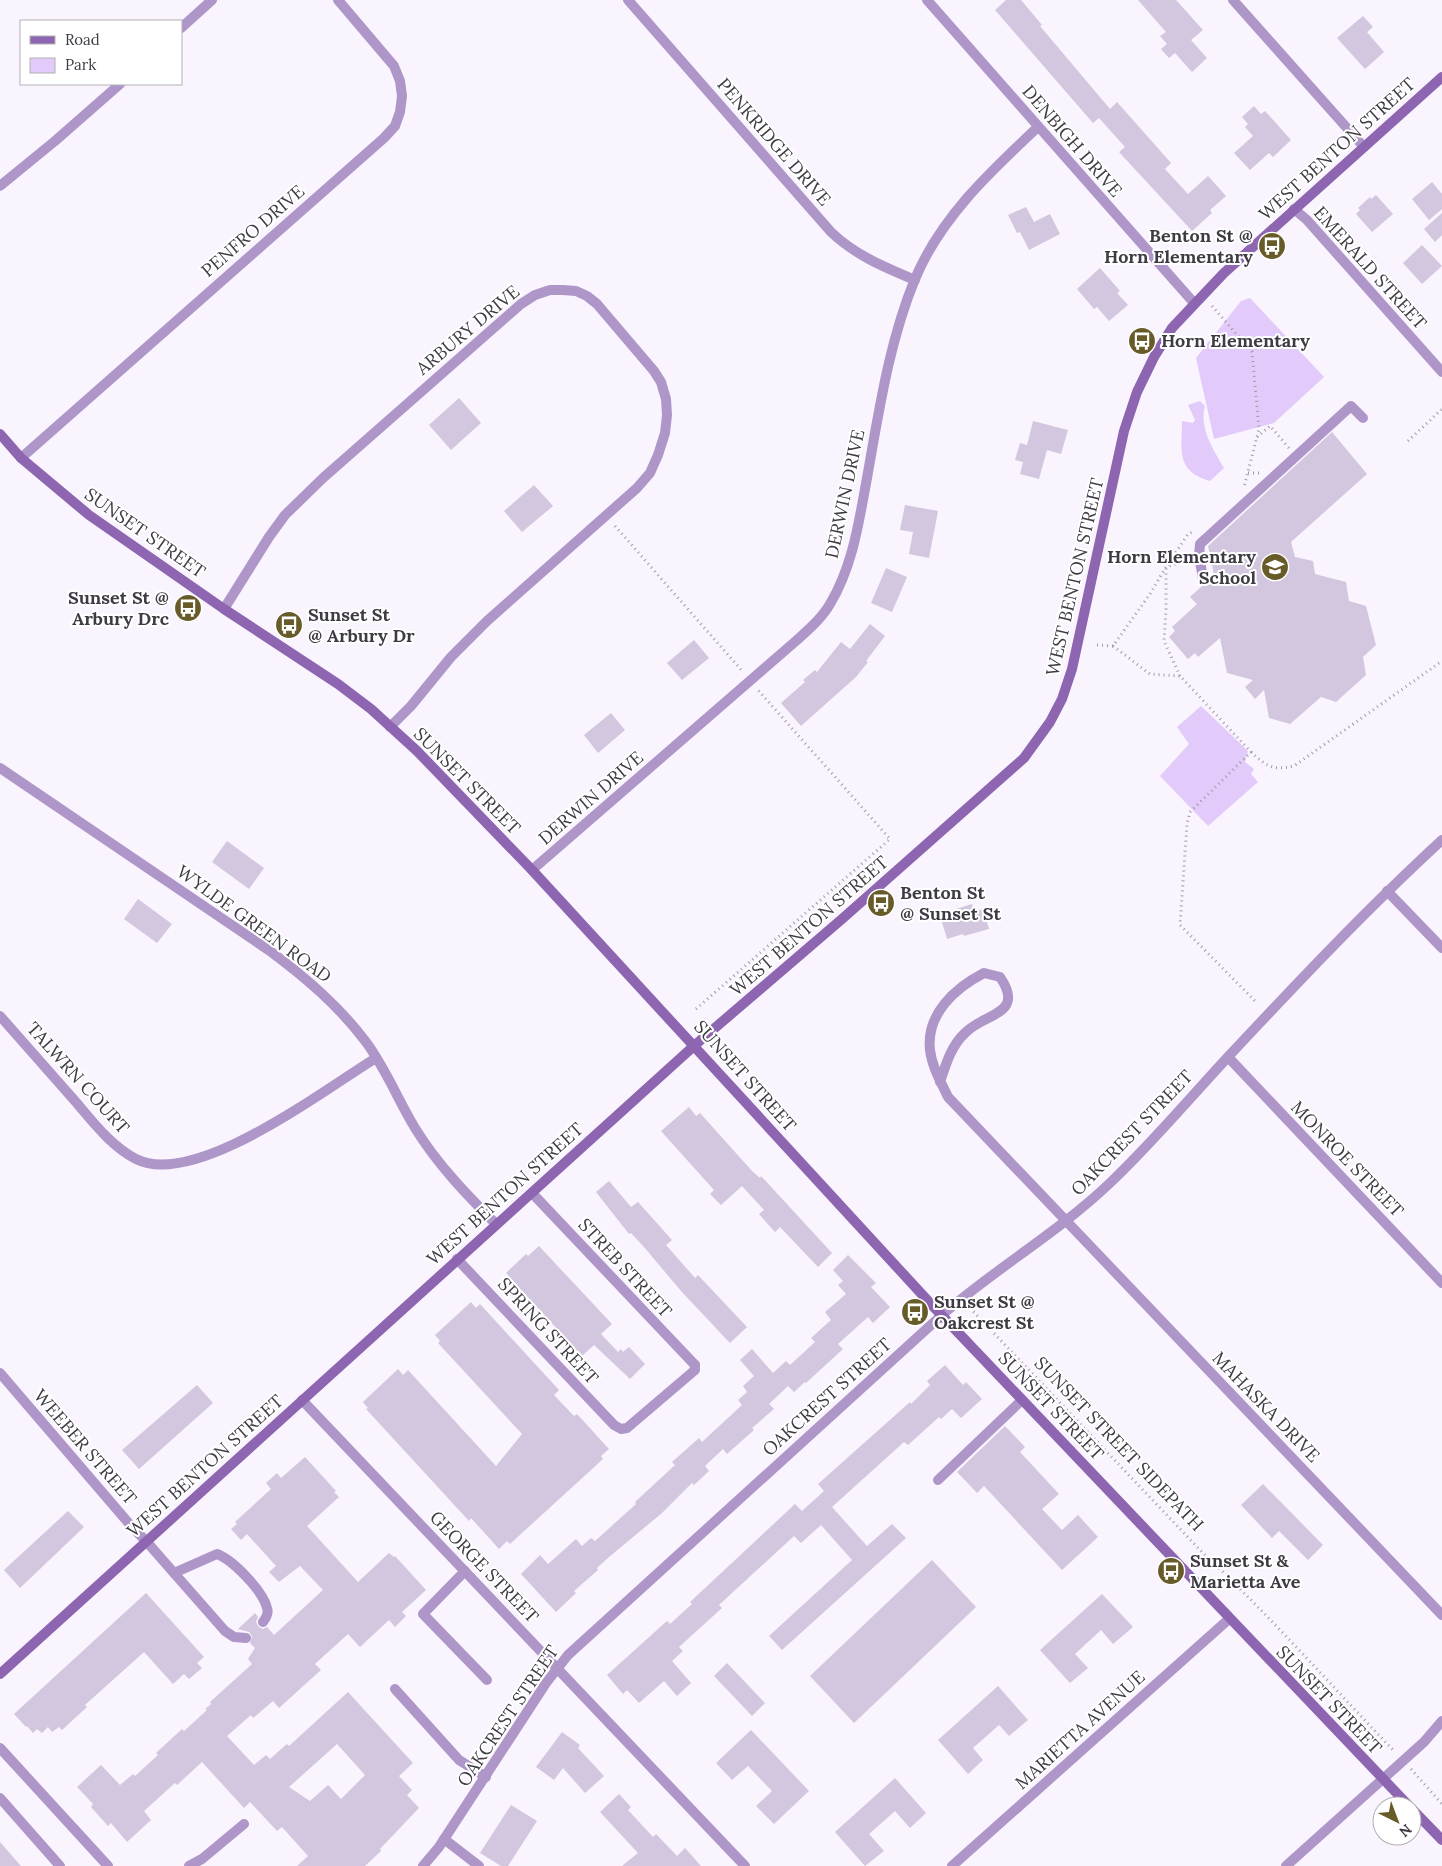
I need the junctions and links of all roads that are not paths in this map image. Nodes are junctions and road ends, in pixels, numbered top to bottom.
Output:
1 (212, 0) edge
2 (338, 0) edge
3 (628, 0) edge
4 (927, 0) edge
5 (1233, 0) edge
6 (182, 27) edge
7 (1442, 76) edge
8 (119, 85) edge
9 (1038, 127) junction
10 (1363, 146) junction
11 (0, 186) edge
12 (1294, 209) junction
13 (915, 280) junction
14 (1194, 303) junction
15 (1442, 372) edge
16 (1363, 418) dead end
17 (0, 434) edge
18 (21, 458) junction
19 (1203, 578) dead end
20 (224, 609) junction
21 (390, 727) junction
22 (0, 768) edge
23 (1442, 840) edge
24 (532, 870) junction
25 (1387, 890) junction
26 (1442, 948) edge
27 (0, 1016) edge
28 (695, 1045) junction
29 (1228, 1057) junction
30 (376, 1058) junction
31 (940, 1082) junction
32 (532, 1193) junction
33 (1066, 1222) junction
34 (496, 1224) junction
35 (457, 1259) junction
36 (1442, 1283) edge
37 (942, 1315) junction
38 (0, 1373) edge
39 (302, 1400) junction
40 (1022, 1400) junction
41 (614, 1425) joint
42 (938, 1480) dead end
43 (146, 1541) junction
44 (465, 1572) junction
45 (174, 1573) junction
46 (1442, 1615) edge
47 (1229, 1619) junction
48 (263, 1622) dead end
49 (246, 1638) dead end
50 (558, 1668) junction
51 (0, 1674) edge
52 (487, 1680) dead end
53 (395, 1689) dead end
54 (1442, 1721) edge
55 (0, 1748) edge
56 (486, 1776) junction
57 (1383, 1779) junction
58 (1399, 1796) edge
59 (0, 1798) edge
60 (1422, 1819) edge
61 (244, 1824) dead end
62 (444, 1839) junction
63 (1442, 1840) edge
64 (60, 1866) edge
65 (108, 1866) edge
66 (189, 1866) edge
67 (423, 1866) edge
68 (479, 1866) edge
69 (744, 1866) edge
70 (952, 1866) edge
71 (1286, 1866) edge

1 - 6 street
2 - 18 street, PENFRO DRIVE
3 - 13 street, PENKRIDGE DRIVE
4 - 9 street, DENBIGH DRIVE
5 - 10 street
7 - 10 street, WEST BENTON STREET
8 - 11 street
9 - 13 street, DERWIN DRIVE
9 - 14 street, DENBIGH DRIVE
10 - 12 street, WEST BENTON STREET
12 - 14 street, WEST BENTON STREET
12 - 15 street, EMERALD STREET
13 - 24 street, DERWIN DRIVE
14 - 28 street, WEST BENTON STREET
16 - 19 street
17 - 18 street, SUNSET STREET
18 - 20 street, SUNSET STREET
20 - 21 street, SUNSET STREET
20 - 21 street, ARBURY DRIVE
21 - 24 street, SUNSET STREET
22 - 30 street, WYLDE GREEN ROAD
23 - 25 street, OAKCREST STREET
24 - 28 street, SUNSET STREET
25 - 26 street
25 - 29 street, OAKCREST STREET
27 - 30 street, TALWRN COURT
28 - 32 street, WEST BENTON STREET
28 - 37 street, SUNSET STREET
29 - 33 street, OAKCREST STREET
29 - 36 street, MONROE STREET
30 - 34 street, WYLDE GREEN ROAD
31 - 31 street, MAHASKA DRIVE
31 - 33 street, MAHASKA DRIVE
32 - 34 street, WEST BENTON STREET
32 - 41 street, STREB STREET
33 - 37 street, OAKCREST STREET
33 - 46 street, MAHASKA DRIVE
34 - 35 street, WEST BENTON STREET
35 - 39 street, WEST BENTON STREET
35 - 41 street, SPRING STREET
37 - 40 street, SUNSET STREET
37 - 50 street, OAKCREST STREET
38 - 43 street, WEEBER STREET
39 - 43 street, WEST BENTON STREET
39 - 44 street, GEORGE STREET
40 - 42 street
40 - 47 street, SUNSET STREET
43 - 45 street, WEEBER STREET
43 - 51 street, WEST BENTON STREET
44 - 50 street, GEORGE STREET
44 - 52 street
45 - 48 street
45 - 49 street, WEEBER STREET
47 - 57 street, SUNSET STREET
47 - 70 street, MARIETTA AVENUE
50 - 56 street, OAKCREST STREET
50 - 69 street, GEORGE STREET
53 - 56 street
54 - 57 street
55 - 65 street
56 - 62 street, OAKCREST STREET
57 - 58 street, SUNSET STREET
57 - 71 street
59 - 64 street
60 - 63 street
61 - 66 street
62 - 67 street, OAKCREST STREET
62 - 68 street

